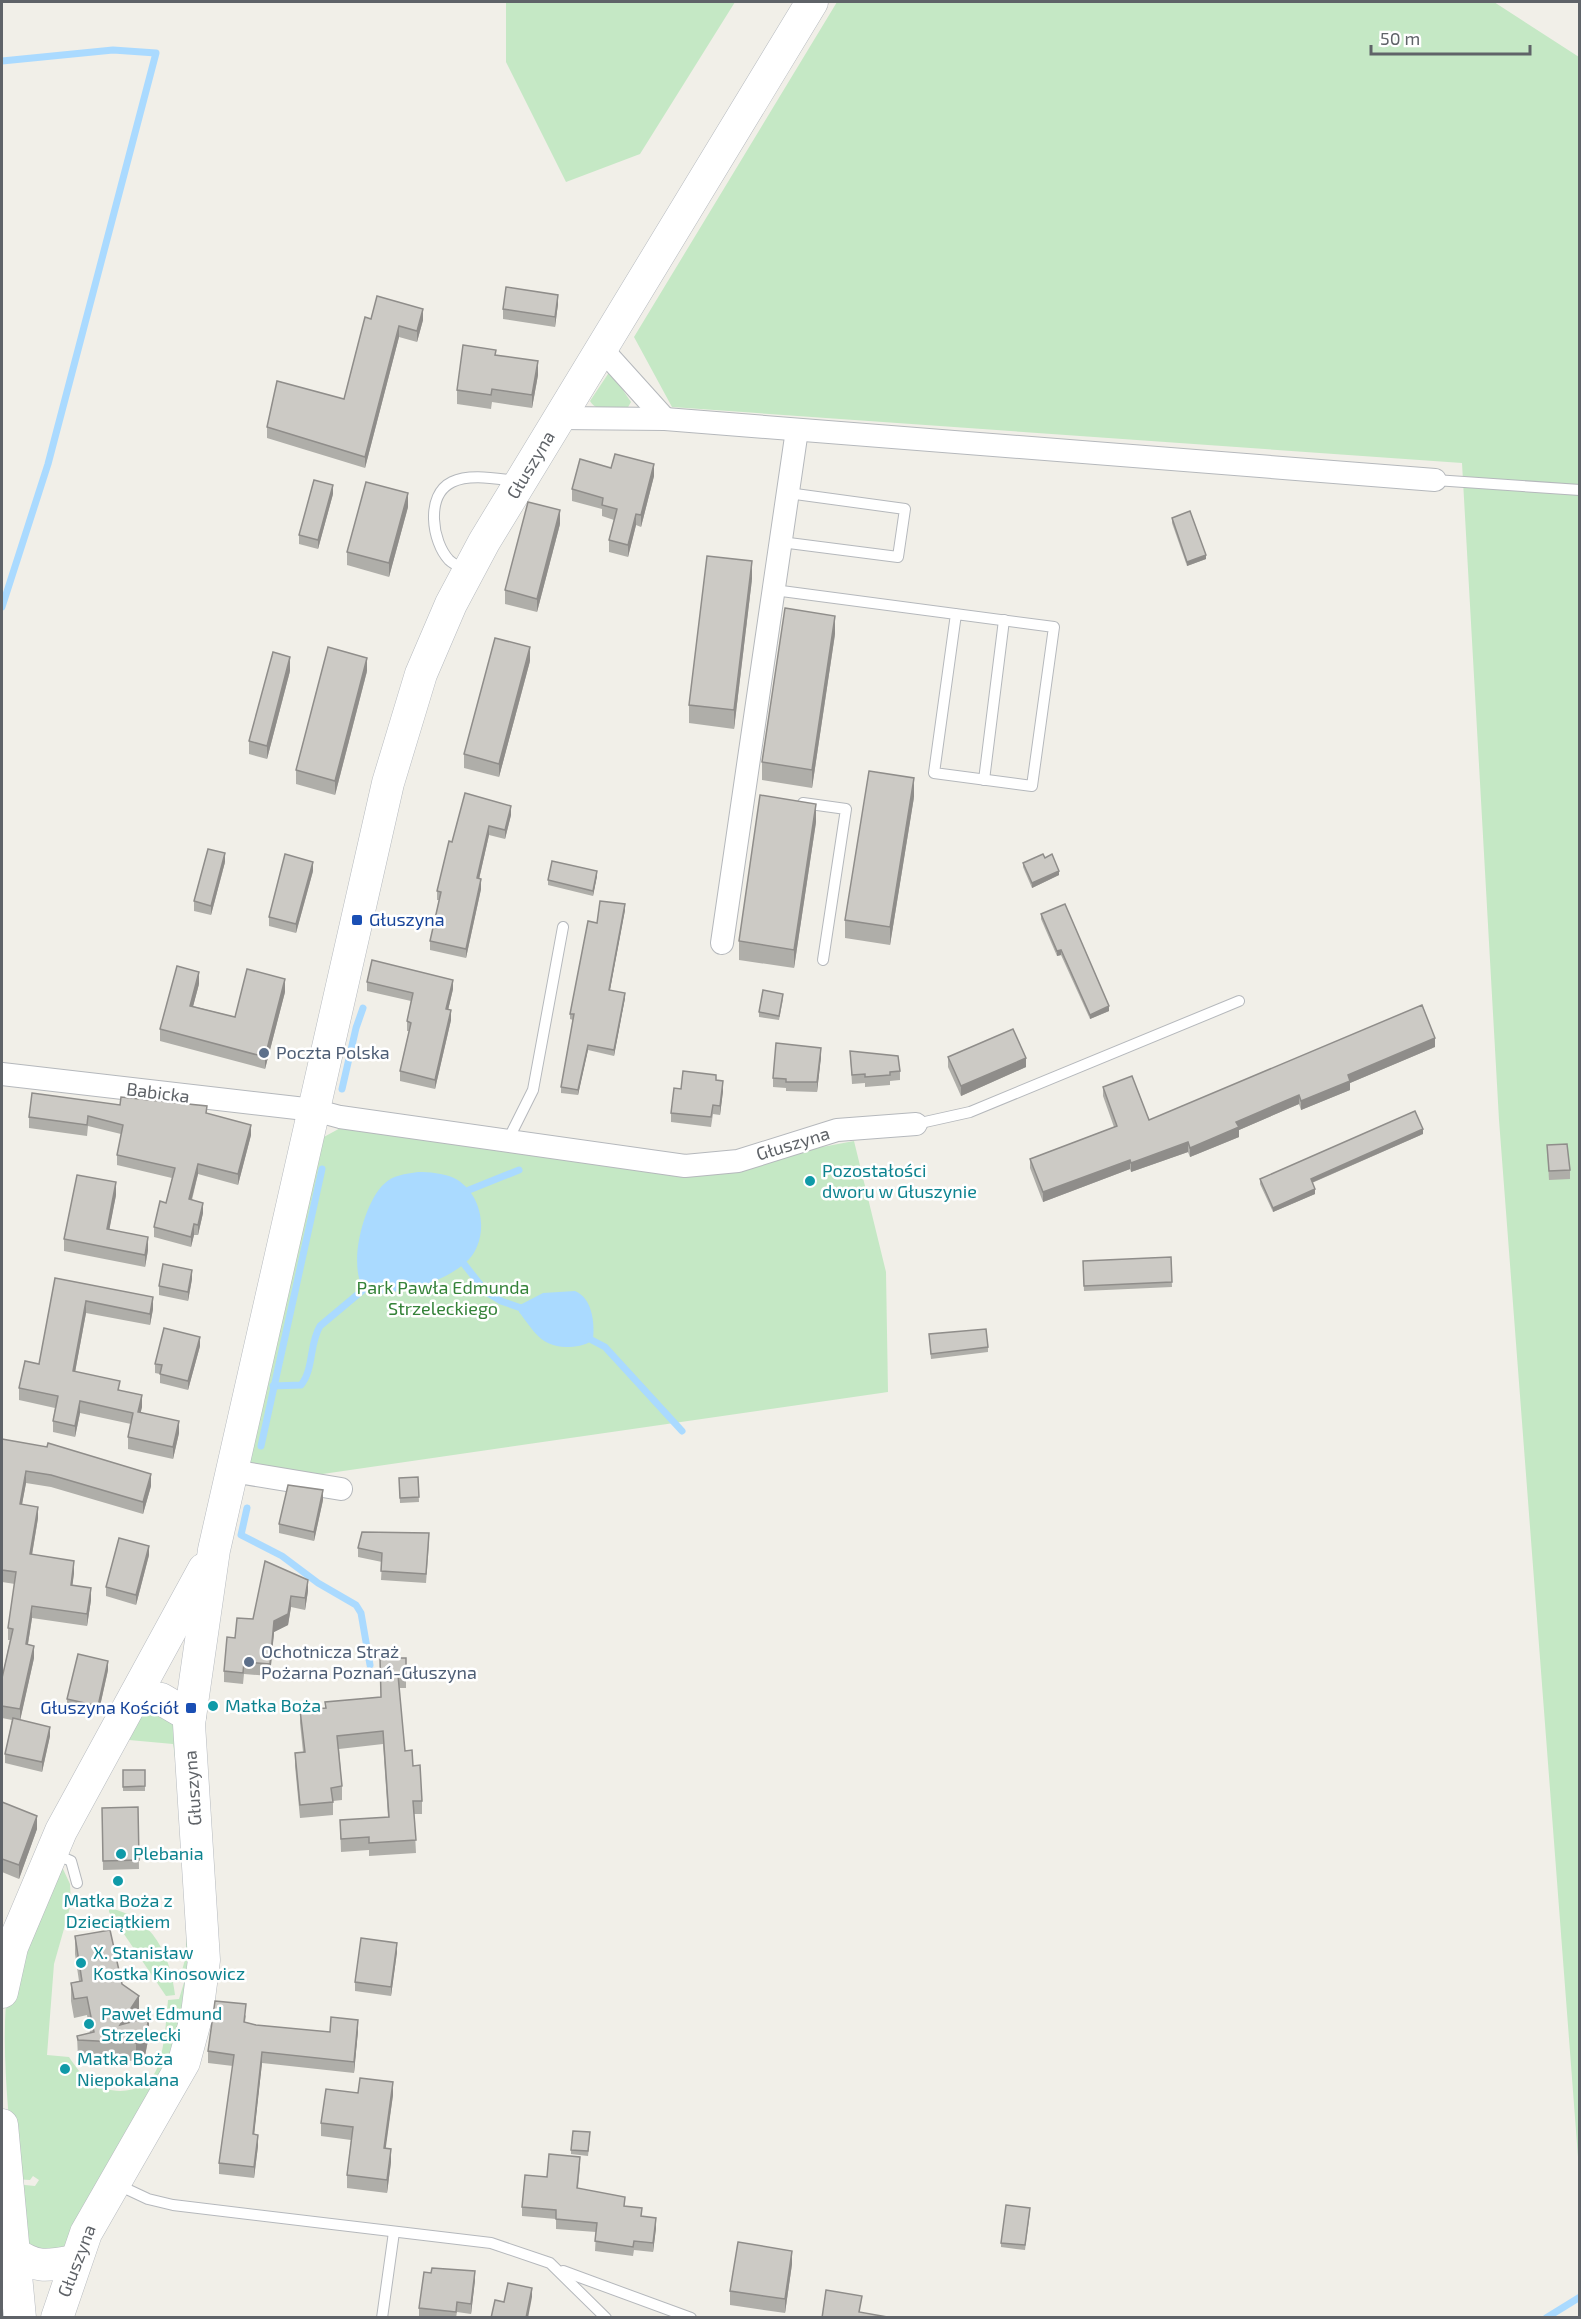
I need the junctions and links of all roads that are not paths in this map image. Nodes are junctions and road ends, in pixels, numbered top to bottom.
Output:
1 (812, 2) edge
2 (601, 348) junction
3 (559, 418) junction
4 (665, 419) junction
5 (797, 430) junction
6 (1435, 480) joint
7 (520, 481) junction
8 (1580, 490) edge
9 (788, 493) junction
10 (781, 542) junction
11 (468, 571) junction
12 (774, 590) junction
13 (956, 614) junction
14 (1004, 620) junction
15 (984, 780) junction
16 (789, 802) edge
17 (563, 927) dead end
18 (722, 943) dead end
19 (823, 960) dead end
20 (1239, 1001) dead end
21 (2, 1074) edge
22 (314, 1110) junction
23 (916, 1124) joint
24 (507, 1142) junction
25 (232, 1471) junction
26 (341, 1489) dead end
27 (214, 1550) junction
28 (135, 1696) junction
29 (190, 1716) junction
30 (52, 1853) junction
31 (77, 1883) dead end
32 (2, 1992) edge
33 (2, 2125) edge
34 (113, 2182) junction
35 (394, 2232) junction
36 (13, 2252) junction
37 (75, 2261) junction
38 (560, 2270) junction
39 (20, 2318) edge
40 (57, 2318) edge
41 (382, 2318) edge
42 (606, 2318) edge
43 (691, 2318) edge

1 - 2 street, Głuszyna
2 - 3 street, Głuszyna
2 - 4 street
3 - 4 street
3 - 7 street, Głuszyna
4 - 5 street
5 - 6 street
5 - 9 street
6 - 8 lane
7 - 11 street, Głuszyna
7 - 11 lane
9 - 10 street
9 - 10 lane
10 - 12 street
11 - 22 street, Głuszyna
12 - 13 lane
12 - 18 street
13 - 14 lane
13 - 15 lane
14 - 15 lane
14 - 15 lane
16 - 19 lane
17 - 24 lane
20 - 23 lane
21 - 22 street, Babicka
22 - 24 street, Głuszyna
22 - 25 street, Głuszyna
23 - 24 street, Głuszyna
25 - 26 street
25 - 27 street, Głuszyna
27 - 28 street, Głuszyna
27 - 29 street, Głuszyna
28 - 29 street
28 - 30 street, Głuszyna
29 - 34 street, Głuszyna
30 - 31 lane
30 - 32 street, Głuszyna
33 - 36 street
34 - 35 lane
34 - 37 street, Głuszyna
35 - 38 lane
35 - 41 lane
36 - 37 street
36 - 39 street
37 - 40 street, Głuszyna
38 - 42 lane
38 - 43 lane

